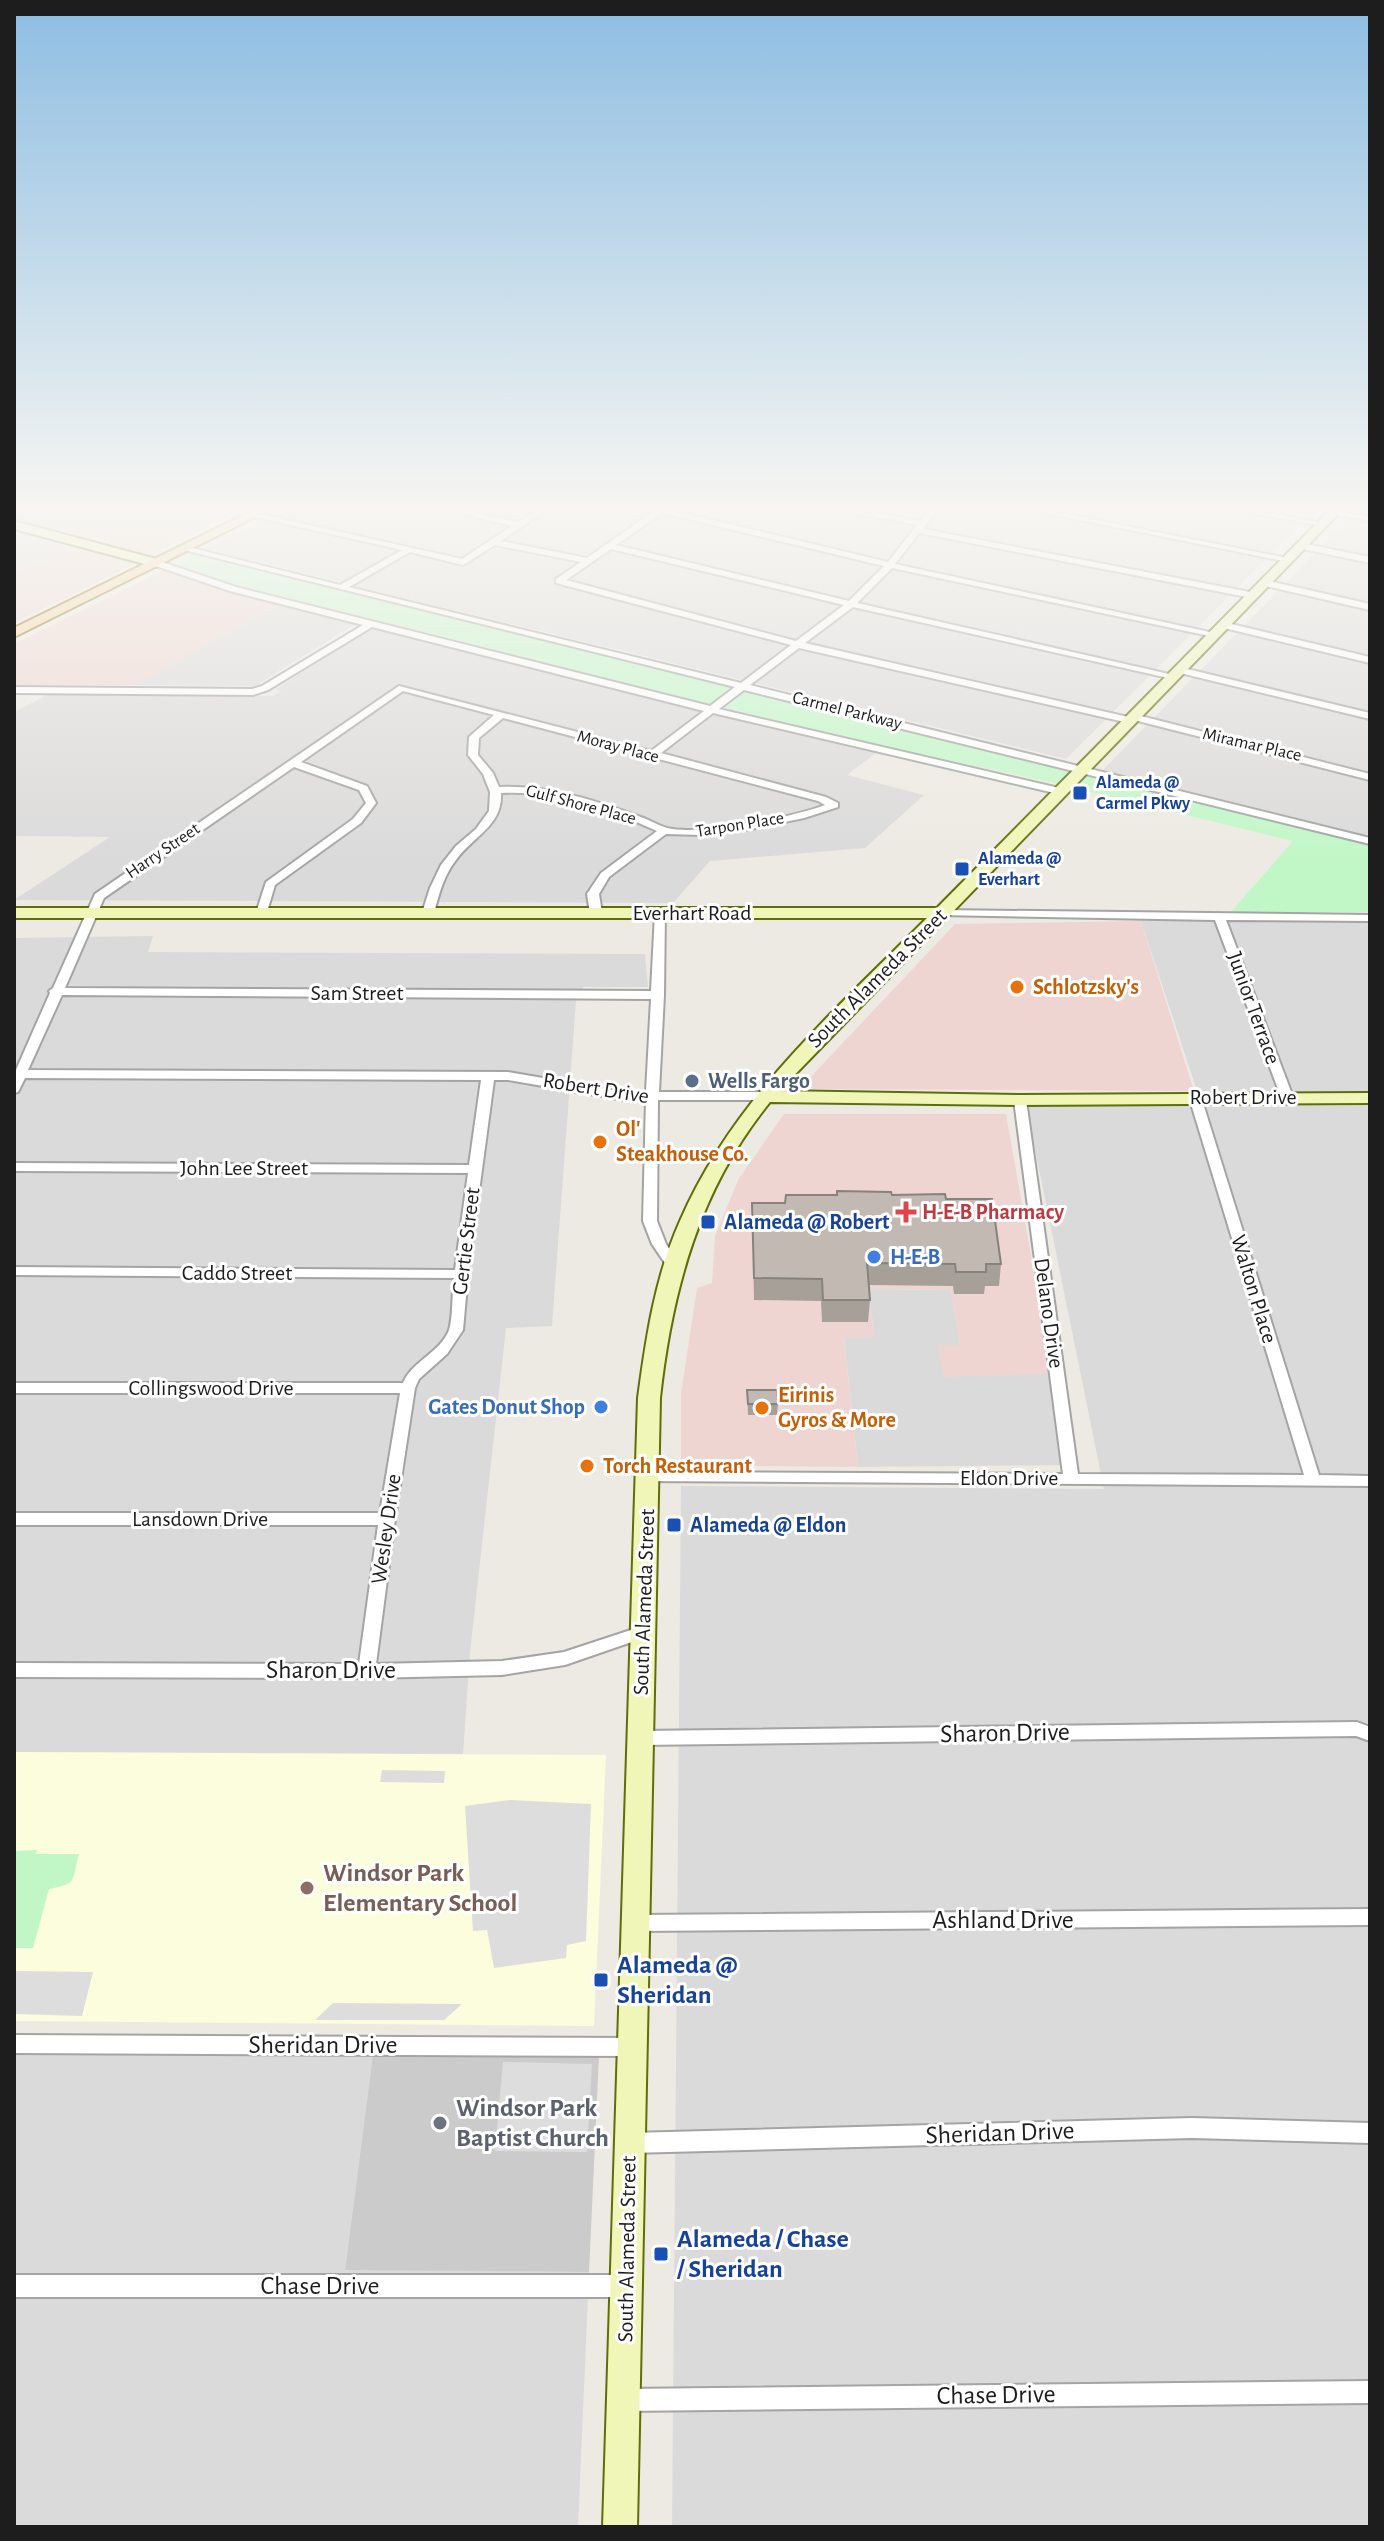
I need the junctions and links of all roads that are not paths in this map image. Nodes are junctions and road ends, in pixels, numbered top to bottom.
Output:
1 (369, 625) edge
2 (378, 625) edge
3 (494, 625) edge
4 (723, 625) edge
5 (825, 625) edge
6 (948, 625) edge
7 (1191, 625) edge
8 (1223, 625) edge
9 (1218, 630) junction
10 (800, 645) junction
11 (1370, 660) edge
12 (1176, 673) junction
13 (743, 686) junction
14 (402, 688) joint
15 (14, 690) edge
16 (713, 710) junction
17 (499, 716) junction
18 (1370, 716) edge
19 (1131, 719) junction
20 (652, 755) junction
21 (294, 763) junction
22 (1081, 770) junction
23 (1370, 777) edge
24 (496, 790) junction
25 (1059, 791) junction
26 (834, 805) joint
27 (664, 831) junction
28 (1370, 841) edge
29 (14, 913) edge
30 (90, 913) junction
31 (262, 913) junction
32 (428, 913) junction
33 (596, 913) junction
34 (661, 913) junction
35 (942, 913) junction
36 (1220, 918) junction
37 (1370, 918) edge
38 (55, 991) junction
39 (658, 995) junction
40 (17, 1074) edge
41 (488, 1076) junction
42 (14, 1089) edge
43 (763, 1096) junction
44 (1195, 1097) junction
45 (1287, 1097) junction
46 (652, 1098) junction
47 (1370, 1098) edge
48 (1020, 1100) junction
49 (14, 1167) edge
50 (474, 1169) junction
51 (672, 1263) junction
52 (14, 1271) edge
53 (461, 1274) junction
54 (14, 1388) edge
55 (408, 1388) junction
56 (647, 1477) junction
57 (1071, 1478) junction
58 (1313, 1480) junction
59 (1370, 1481) edge
60 (14, 1519) edge
61 (387, 1519) junction
62 (643, 1632) junction
63 (14, 1670) edge
64 (367, 1671) junction
65 (1370, 1734) edge
66 (640, 1738) junction
67 (1370, 1917) edge
68 (635, 1923) junction
69 (14, 2044) edge
70 (632, 2047) junction
71 (1370, 2133) edge
72 (630, 2143) junction
73 (14, 2286) edge
74 (626, 2286) junction
75 (1370, 2392) edge
76 (623, 2400) junction
77 (620, 2527) edge

1 - 15 street
2 - 16 street, Carmel Parkway
3 - 13 street, Carmel Parkway
4 - 10 street, Miramar Place
5 - 10 street
6 - 12 street
7 - 9 street
8 - 9 main road, South Alameda Street
9 - 11 street
9 - 12 main road, South Alameda Street
10 - 13 street
10 - 19 street, Miramar Place
12 - 18 street
12 - 19 main road, South Alameda Street
13 - 16 street
13 - 22 street, Carmel Parkway
14 - 17 street, Moray Place
14 - 21 street, Harry Street
16 - 20 street
16 - 25 street, Carmel Parkway
17 - 20 street, Moray Place
17 - 24 street
19 - 22 main road, South Alameda Street
19 - 23 street, Miramar Place
20 - 26 street, Moray Place
21 - 30 street, Harry Street
21 - 31 street
22 - 25 main road, South Alameda Street
22 - 28 street, Carmel Parkway
24 - 27 street, Gulf Shore Place
24 - 32 street
25 - 35 main road, South Alameda Street
26 - 27 street, Tarpon Place
27 - 33 street, Tarpon Place
29 - 30 main road, Everhart Road
30 - 31 main road, Everhart Road
30 - 38 street, Harry Street
31 - 32 main road, Everhart Road
32 - 33 main road, Everhart Road
33 - 34 main road, Everhart Road
34 - 35 main road, Everhart Road
34 - 39 street
35 - 36 street, Everhart Road
35 - 43 main road, South Alameda Street
36 - 37 street, Everhart Road
36 - 45 street, Junior Terrace
38 - 39 street, Sam Street
38 - 40 street, Harry Street
39 - 46 street
40 - 41 street, Robert Drive
40 - 42 street, Harry Street
41 - 46 street, Robert Drive
41 - 50 street, Gertie Street
43 - 46 street, Robert Drive
43 - 48 main road, Robert Drive
43 - 51 main road, South Alameda Street
44 - 45 main road, Robert Drive
44 - 48 main road, Robert Drive
44 - 58 street, Walton Place
45 - 47 main road, Robert Drive
46 - 51 street
48 - 57 street, Delano Drive
49 - 50 street, John Lee Street
50 - 53 street, Gertie Street
51 - 56 main road, South Alameda Street
52 - 53 street, Caddo Street
53 - 55 street, Gertie Street
54 - 55 street, Collingswood Drive
55 - 61 street, Wesley Drive
56 - 57 street, Eldon Drive
56 - 62 main road, South Alameda Street
57 - 58 street, Eldon Drive
58 - 59 street, Eldon Drive
60 - 61 street, Lansdown Drive
61 - 64 street, Wesley Drive
62 - 64 street, Sharon Drive
62 - 66 main road, South Alameda Street
63 - 64 street, Sharon Drive
65 - 66 street, Sharon Drive
66 - 68 main road, South Alameda Street
67 - 68 street, Ashland Drive
68 - 70 main road, South Alameda Street
69 - 70 street, Sheridan Drive
70 - 72 main road, South Alameda Street
71 - 72 street, Sheridan Drive
72 - 74 main road, South Alameda Street
73 - 74 street, Chase Drive
74 - 76 main road, South Alameda Street
75 - 76 street, Chase Drive
76 - 77 main road, South Alameda Street

